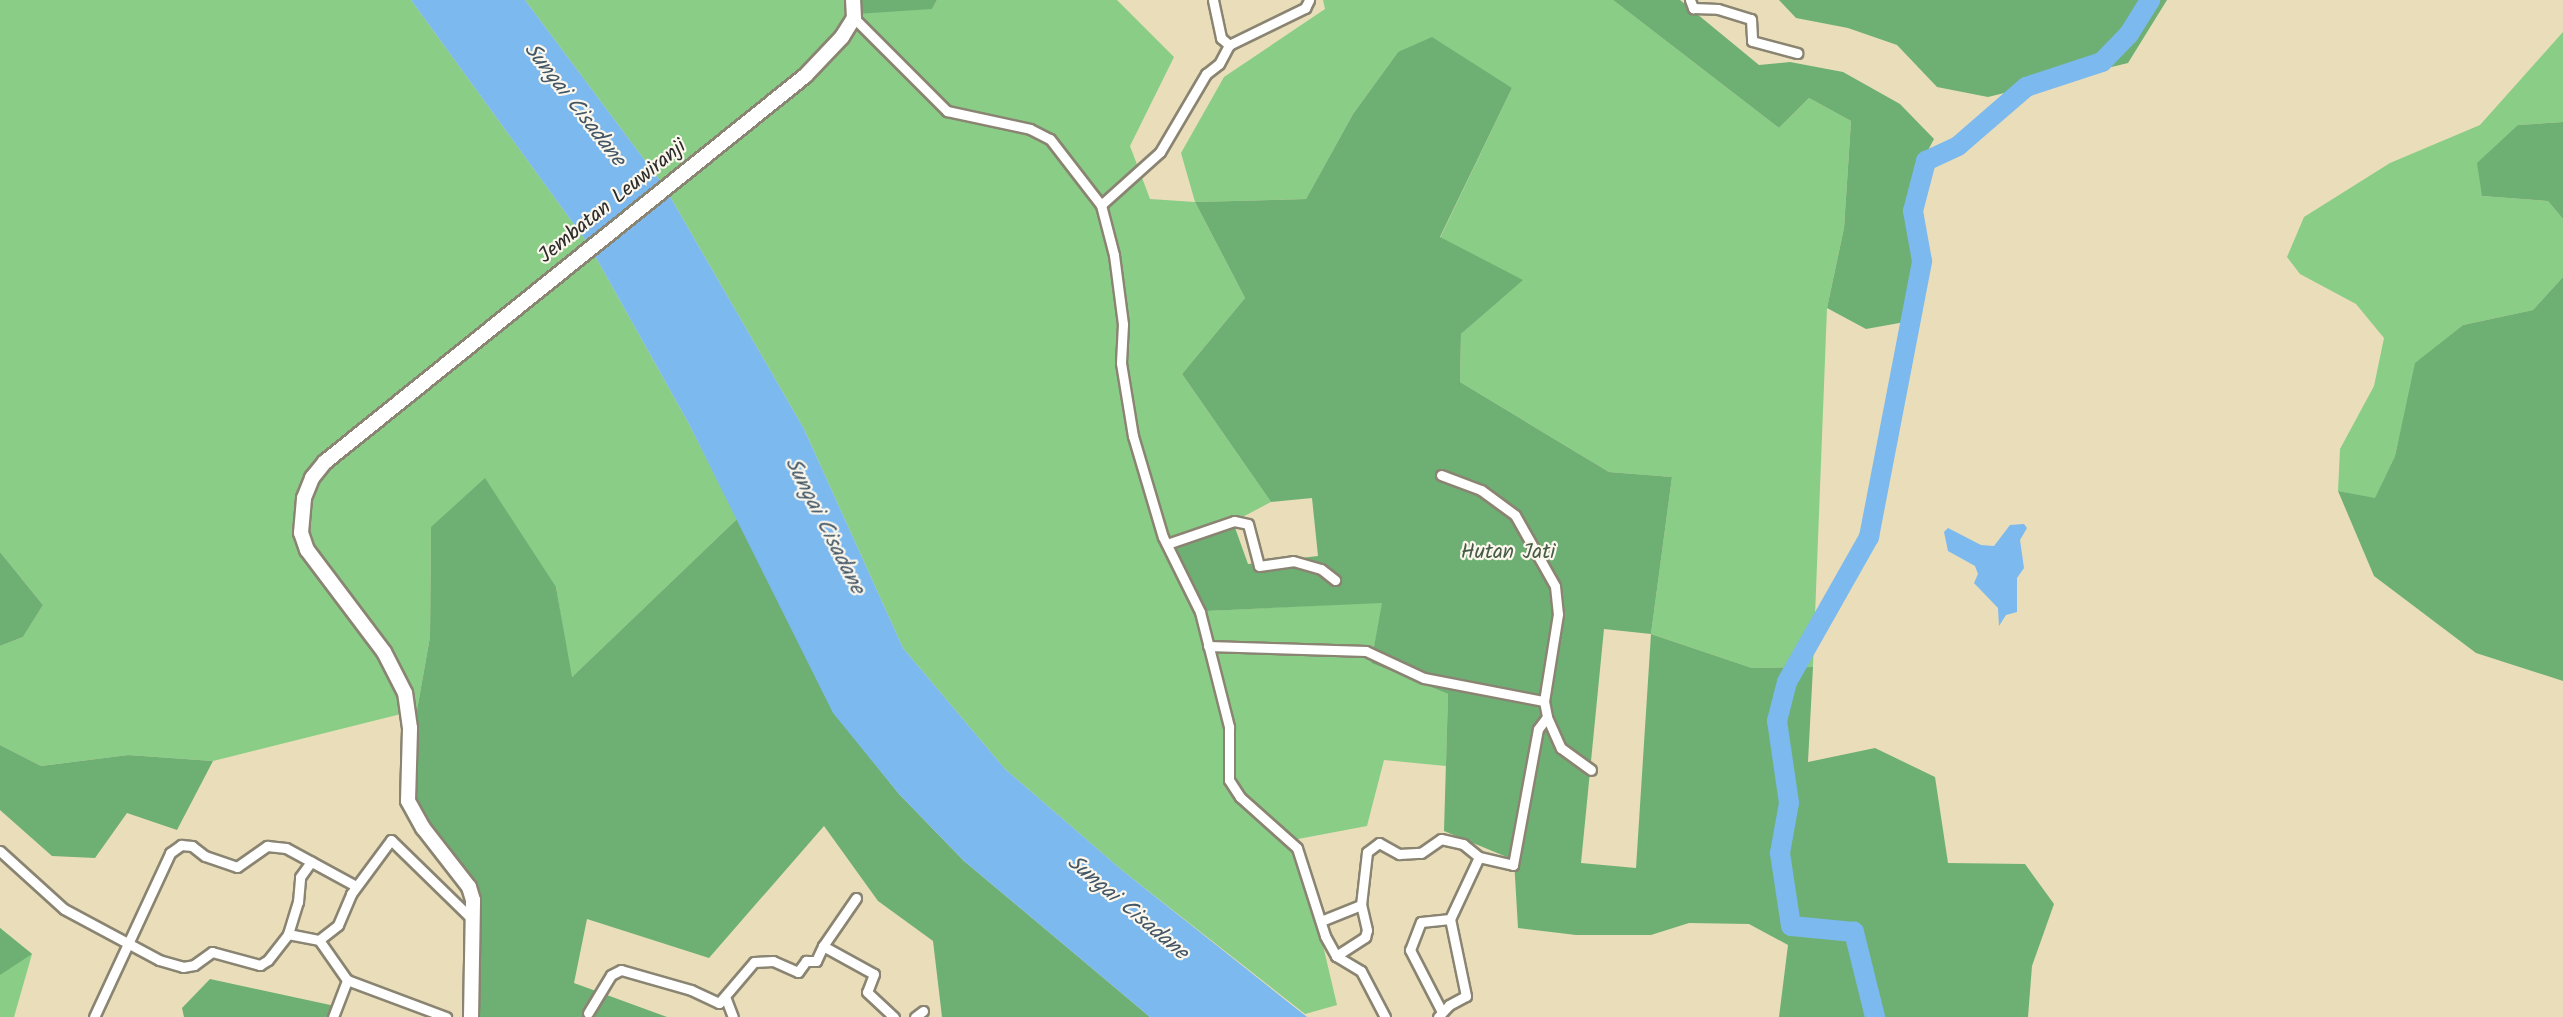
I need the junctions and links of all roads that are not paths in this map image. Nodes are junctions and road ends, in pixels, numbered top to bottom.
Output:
1 (853, 0) edge
2 (1213, 0) edge
3 (1309, 0) edge
4 (1690, 0) edge
5 (854, 18) junction
6 (1229, 45) junction
7 (1797, 53) dead end
8 (1101, 205) junction
9 (1441, 475) dead end
10 (1167, 544) junction
11 (1335, 580) dead end
12 (1208, 646) junction
13 (1544, 701) junction
14 (1546, 717) junction
15 (1591, 770) dead end
16 (0, 851) edge
17 (1479, 857) junction
18 (311, 862) junction
19 (356, 886) junction
20 (856, 898) dead end
21 (1361, 905) junction
22 (1450, 919) junction
23 (1321, 921) junction
24 (476, 923) junction
25 (288, 934) junction
26 (319, 940) junction
27 (128, 942) junction
28 (823, 946) junction
29 (1336, 956) junction
30 (347, 980) junction
31 (726, 999) junction
32 (924, 1011) dead end
33 (588, 1013) dead end
34 (1440, 1015) edge
35 (94, 1017) edge
36 (333, 1017) edge
37 (446, 1017) edge
38 (471, 1017) edge
39 (733, 1017) edge
40 (894, 1017) edge
41 (915, 1017) edge
42 (1385, 1017) edge

1 - 5 main road
2 - 6 street
3 - 6 street
4 - 7 street
5 - 8 street
5 - 24 main road, Jembatan Leuwiranji
6 - 8 street
8 - 10 street
9 - 13 street
10 - 11 street
10 - 12 street
12 - 13 street
12 - 23 street
13 - 14 street
14 - 15 street
14 - 17 street
16 - 27 street
17 - 21 street
17 - 22 street
18 - 19 street
18 - 25 street
18 - 27 street
19 - 24 street
19 - 26 street
20 - 28 street
21 - 23 street
21 - 29 street
22 - 34 street
22 - 34 street
23 - 29 street
24 - 38 main road, Jembatan Leuwiranji
25 - 26 street
25 - 27 street
26 - 30 street
27 - 35 street
28 - 31 street
28 - 40 street
29 - 42 street
30 - 36 street
30 - 37 street
31 - 33 street
31 - 39 street
32 - 41 street

